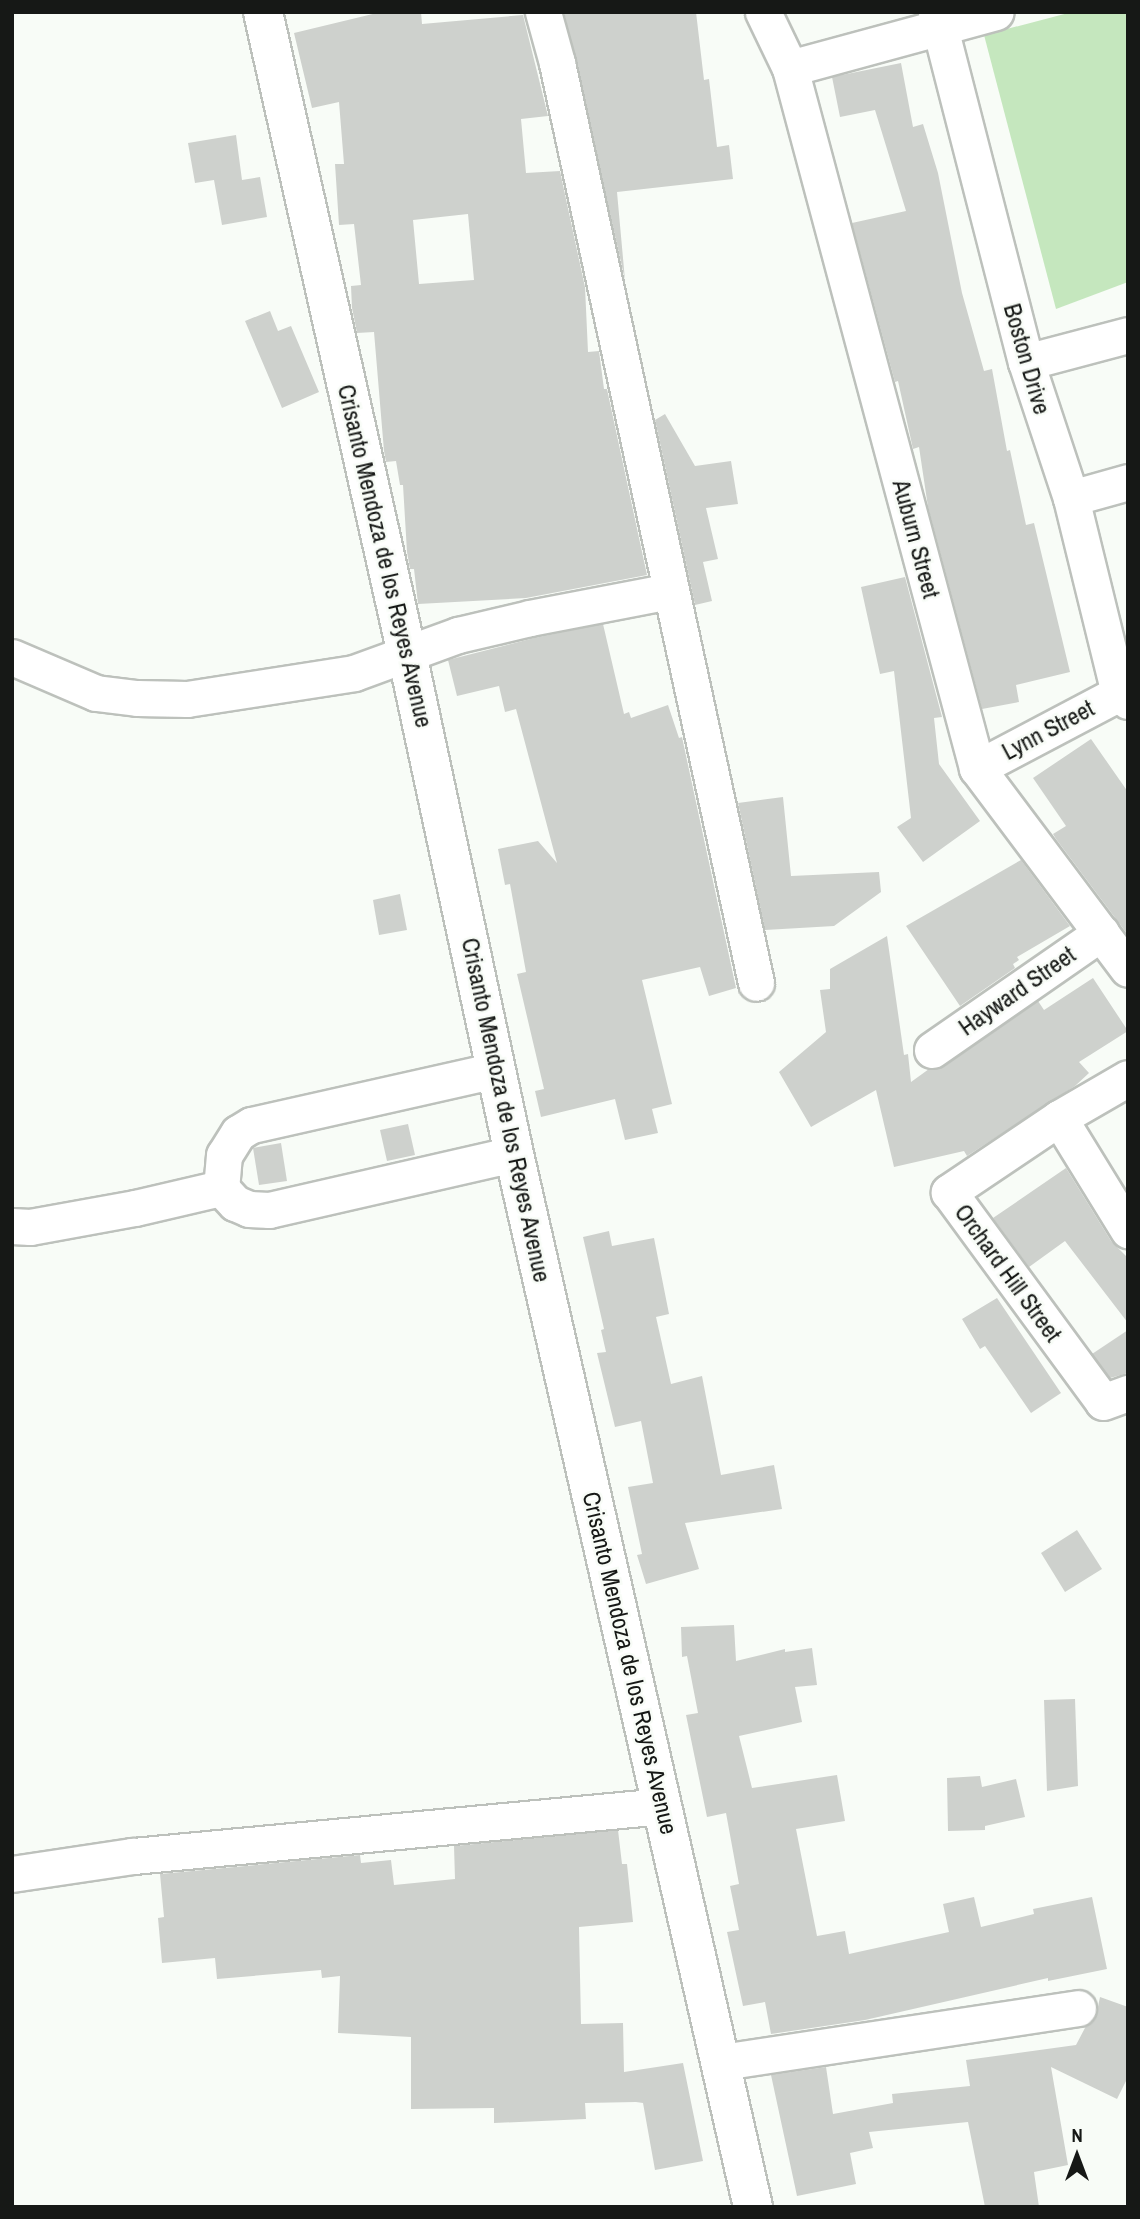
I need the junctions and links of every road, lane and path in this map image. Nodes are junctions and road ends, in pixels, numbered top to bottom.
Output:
1 (263, 12) edge
2 (543, 12) edge
3 (763, 12) edge
4 (996, 12) edge
5 (938, 20) edge
6 (790, 68) junction
7 (1128, 335) edge
8 (1026, 362) junction
9 (1128, 482) edge
10 (1071, 498) junction
11 (670, 591) junction
12 (407, 654) junction
13 (12, 657) edge
14 (1124, 697) edge
15 (977, 768) junction
16 (1101, 933) junction
17 (1128, 969) edge
18 (756, 983) dead end
19 (932, 1050) dead end
20 (496, 1070) junction
21 (1128, 1078) edge
22 (1059, 1118) junction
23 (514, 1154) junction
24 (221, 1188) junction
25 (12, 1226) edge
26 (1128, 1230) edge
27 (1128, 1393) edge
28 (663, 1806) junction
29 (12, 1874) edge
30 (1078, 2008) dead end
31 (722, 2062) junction
32 (747, 2206) edge

1 - 12 main road, Crisanto Mendoza de los Reyes Avenue
2 - 11 street
3 - 6 street, Auburn Street
4 - 5 street
5 - 6 street
5 - 8 street, Boston Drive
6 - 15 street, Auburn Street
7 - 8 street
8 - 10 street, Boston Drive
9 - 10 street
10 - 14 street, Boston Drive
11 - 12 street
11 - 18 street
12 - 13 street
12 - 20 main road, Crisanto Mendoza de los Reyes Avenue
14 - 15 street, Lynn Street
15 - 16 street, Auburn Street
16 - 17 street, Auburn Street
16 - 19 street, Hayward Street
20 - 23 main road, Crisanto Mendoza de los Reyes Avenue
20 - 24 street
21 - 22 street, Orchard Hill Street
22 - 26 street
22 - 27 street, Orchard Hill Street
23 - 24 street
23 - 28 main road, Crisanto Mendoza de los Reyes Avenue
24 - 25 street
28 - 29 street
28 - 31 main road, Crisanto Mendoza de los Reyes Avenue
30 - 31 street
31 - 32 main road, Crisanto Mendoza de los Reyes Avenue

